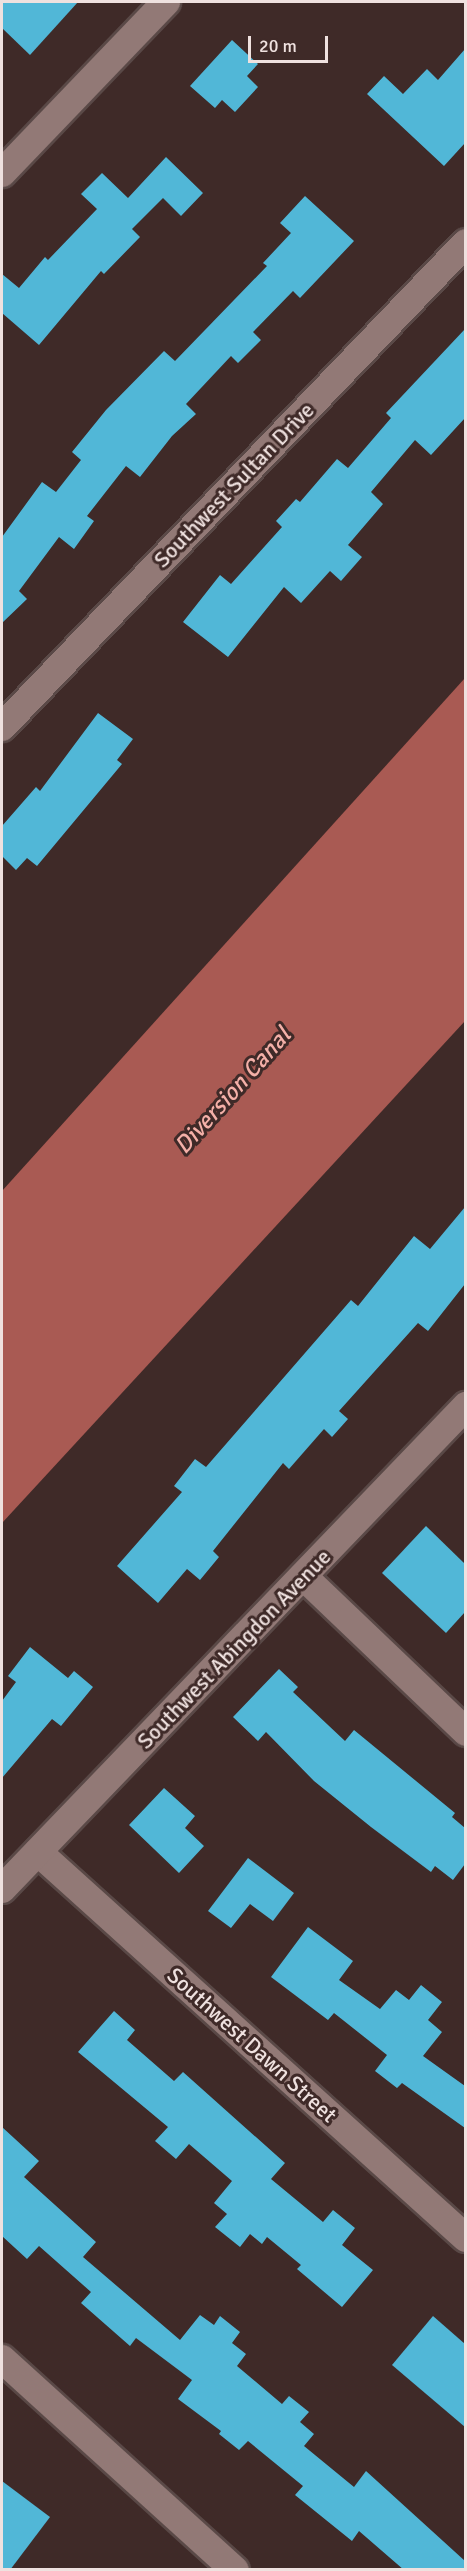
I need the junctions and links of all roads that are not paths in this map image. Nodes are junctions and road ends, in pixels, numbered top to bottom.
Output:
1 (166, 2) edge
2 (2, 173) edge
3 (465, 243) edge
4 (2, 726) edge
5 (465, 1406) edge
6 (304, 1577) junction
7 (465, 1732) edge
8 (38, 1852) junction
9 (2, 1889) edge
10 (465, 2238) edge
11 (2, 2359) edge
12 (236, 2570) edge

1 - 2 street
3 - 4 street, Southwest Sultan Drive
5 - 6 street, Southwest Abingdon Avenue
6 - 7 street
6 - 8 street, Southwest Abingdon Avenue
8 - 9 street, Southwest Abingdon Avenue
8 - 10 street, Southwest Dawn Street
11 - 12 street

